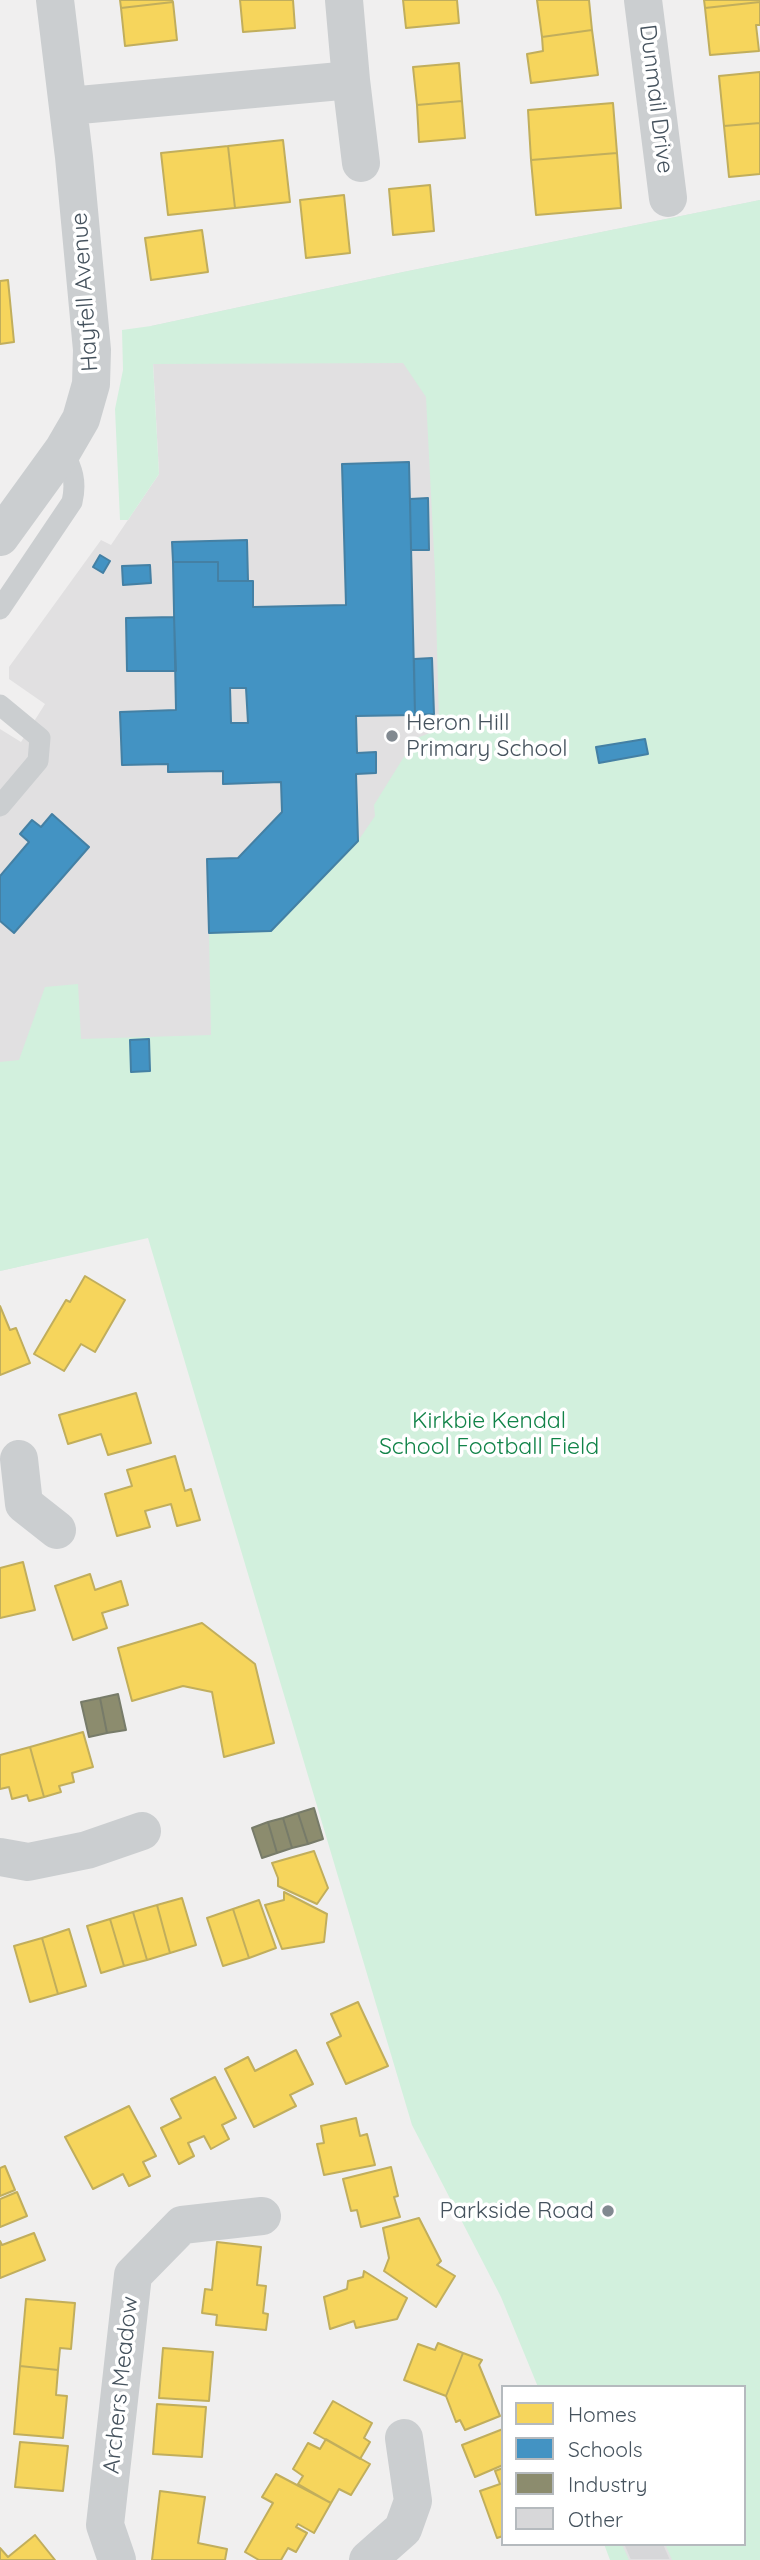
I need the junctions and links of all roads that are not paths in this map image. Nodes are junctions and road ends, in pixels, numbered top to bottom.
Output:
1 (55, 0) edge
2 (344, 0) edge
3 (643, 0) edge
4 (351, 80) junction
5 (69, 106) junction
6 (361, 163) dead end
7 (668, 198) dead end
8 (63, 450) junction
9 (0, 537) edge
10 (0, 609) edge
11 (0, 705) edge
12 (0, 806) edge
13 (19, 1459) dead end
14 (12, 1509) edge
15 (57, 1530) dead end
16 (142, 1831) dead end
17 (0, 1857) edge
18 (262, 2216) dead end
19 (404, 2438) dead end
20 (117, 2560) edge
21 (368, 2560) edge

1 - 5 street, Hayfell Avenue
2 - 4 street
3 - 7 street, Dunmail Drive
4 - 5 street
4 - 6 street
5 - 8 street, Hayfell Avenue
8 - 9 street, Hayfell Avenue
8 - 10 lane
11 - 12 lane
13 - 14 street
14 - 15 street
16 - 17 street
18 - 20 street, Archers Meadow
19 - 21 street

